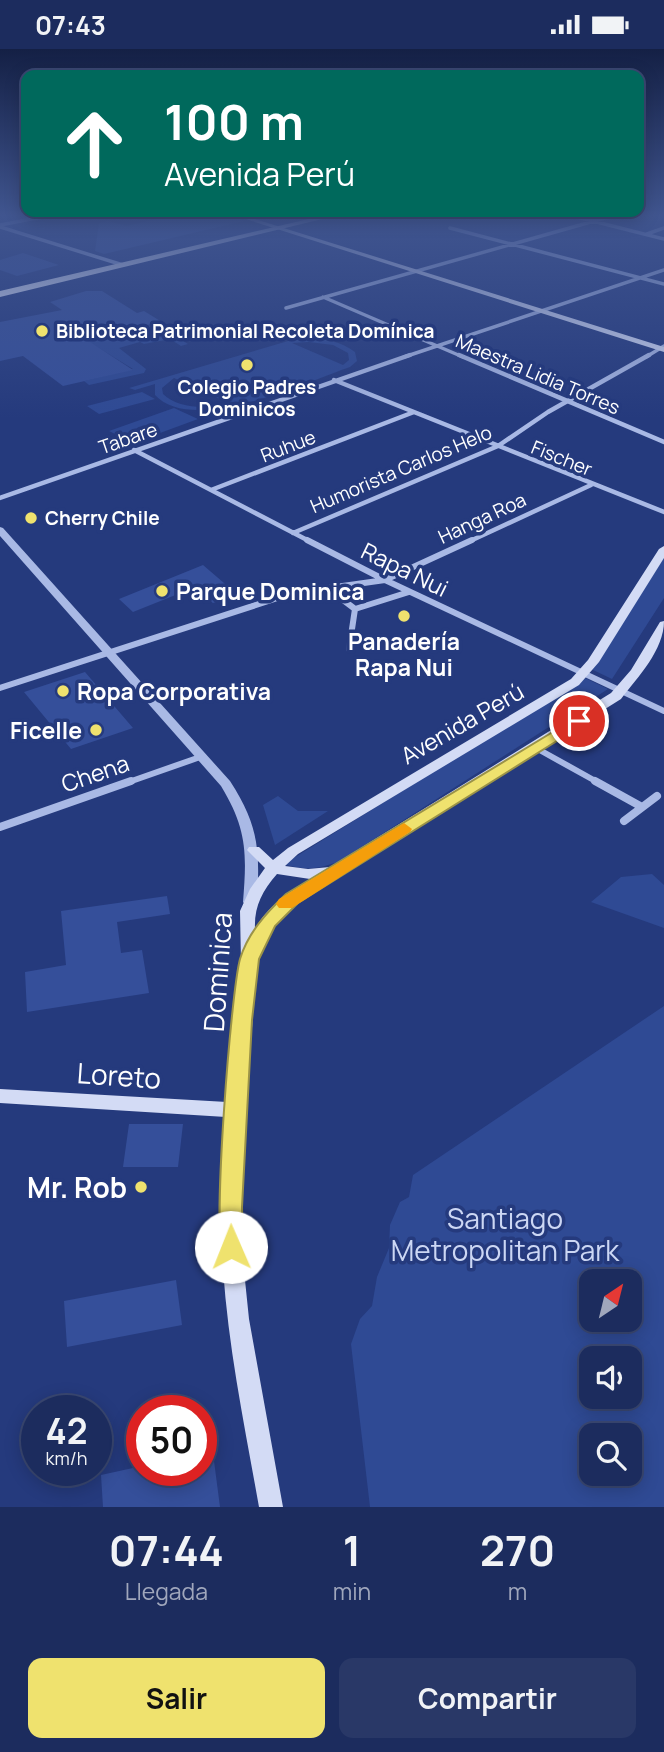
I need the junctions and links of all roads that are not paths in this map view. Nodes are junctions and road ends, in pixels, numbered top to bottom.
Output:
1 (51, 282) edge
2 (377, 282) edge
3 (452, 282) edge
4 (628, 282) edge
5 (0, 294) edge
6 (323, 297) junction
7 (286, 308) dead end
8 (542, 311) junction
9 (437, 346) junction
10 (663, 348) edge
11 (334, 380) junction
12 (567, 401) junction
13 (414, 412) junction
14 (664, 442) edge
15 (498, 446) junction
16 (134, 450) junction
17 (591, 485) junction
18 (211, 490) junction
19 (0, 498) edge
20 (664, 512) edge
21 (0, 530) edge
22 (293, 533) junction
23 (664, 549) edge
24 (385, 580) junction
25 (328, 589) junction
26 (409, 592) junction
27 (355, 609) junction
28 (664, 625) edge
29 (349, 649) dead end
30 (110, 652) junction
31 (583, 673) junction
32 (0, 688) edge
33 (621, 691) junction
34 (664, 711) edge
35 (536, 748) junction
36 (203, 756) junction
37 (657, 796) dead end
38 (642, 807) junction
39 (624, 821) dead end
40 (0, 827) edge
41 (254, 851) junction
42 (274, 868) junction
43 (341, 869) junction
44 (250, 904) junction
45 (250, 959) junction
46 (0, 1096) edge
47 (235, 1111) junction
48 (271, 1507) edge

1 - 5 main road
2 - 6 street
3 - 8 main road
4 - 8 street, Tabare
6 - 7 street
6 - 9 street, Maestra Lidia Torres
8 - 9 street, Tabare
8 - 10 main road
9 - 11 street, Tabare
9 - 12 street, Maestra Lidia Torres
10 - 12 street, Humorista Carlos Helo
11 - 13 street, Fischer
11 - 16 street, Tabare
12 - 14 street, Maestra Lidia Torres
12 - 15 street, Humorista Carlos Helo
13 - 15 street, Fischer
13 - 18 street, Ruhue
15 - 17 street, Fischer
15 - 22 street, Humorista Carlos Helo
16 - 18 street, Rapa Nui
16 - 19 street, Tabare
17 - 20 street, Fischer
17 - 24 street, Hanga Roa
18 - 22 street, Rapa Nui
21 - 30 street, Dominica
22 - 24 street, Rapa Nui
23 - 31 main road, Avenida Perú
24 - 25 street
24 - 26 street, Rapa Nui
25 - 27 street
25 - 30 street
26 - 27 street
26 - 31 street, Rapa Nui
27 - 29 street
28 - 33 main road
30 - 32 street
30 - 36 street, Dominica
31 - 33 street, Rapa Nui
31 - 42 main road, Avenida Perú
33 - 34 street, Rapa Nui
33 - 35 main road
35 - 38 street
35 - 43 main road
36 - 40 street, Chena
36 - 41 street, Dominica
37 - 38 street
38 - 39 street
41 - 42 main road
41 - 44 street, Dominica
42 - 43 main road
42 - 44 main road, Avenida Perú
43 - 45 main road
44 - 45 main road, Dominica
45 - 47 main road, Dominica
46 - 47 main road, Loreto
47 - 48 main road, Dominica

